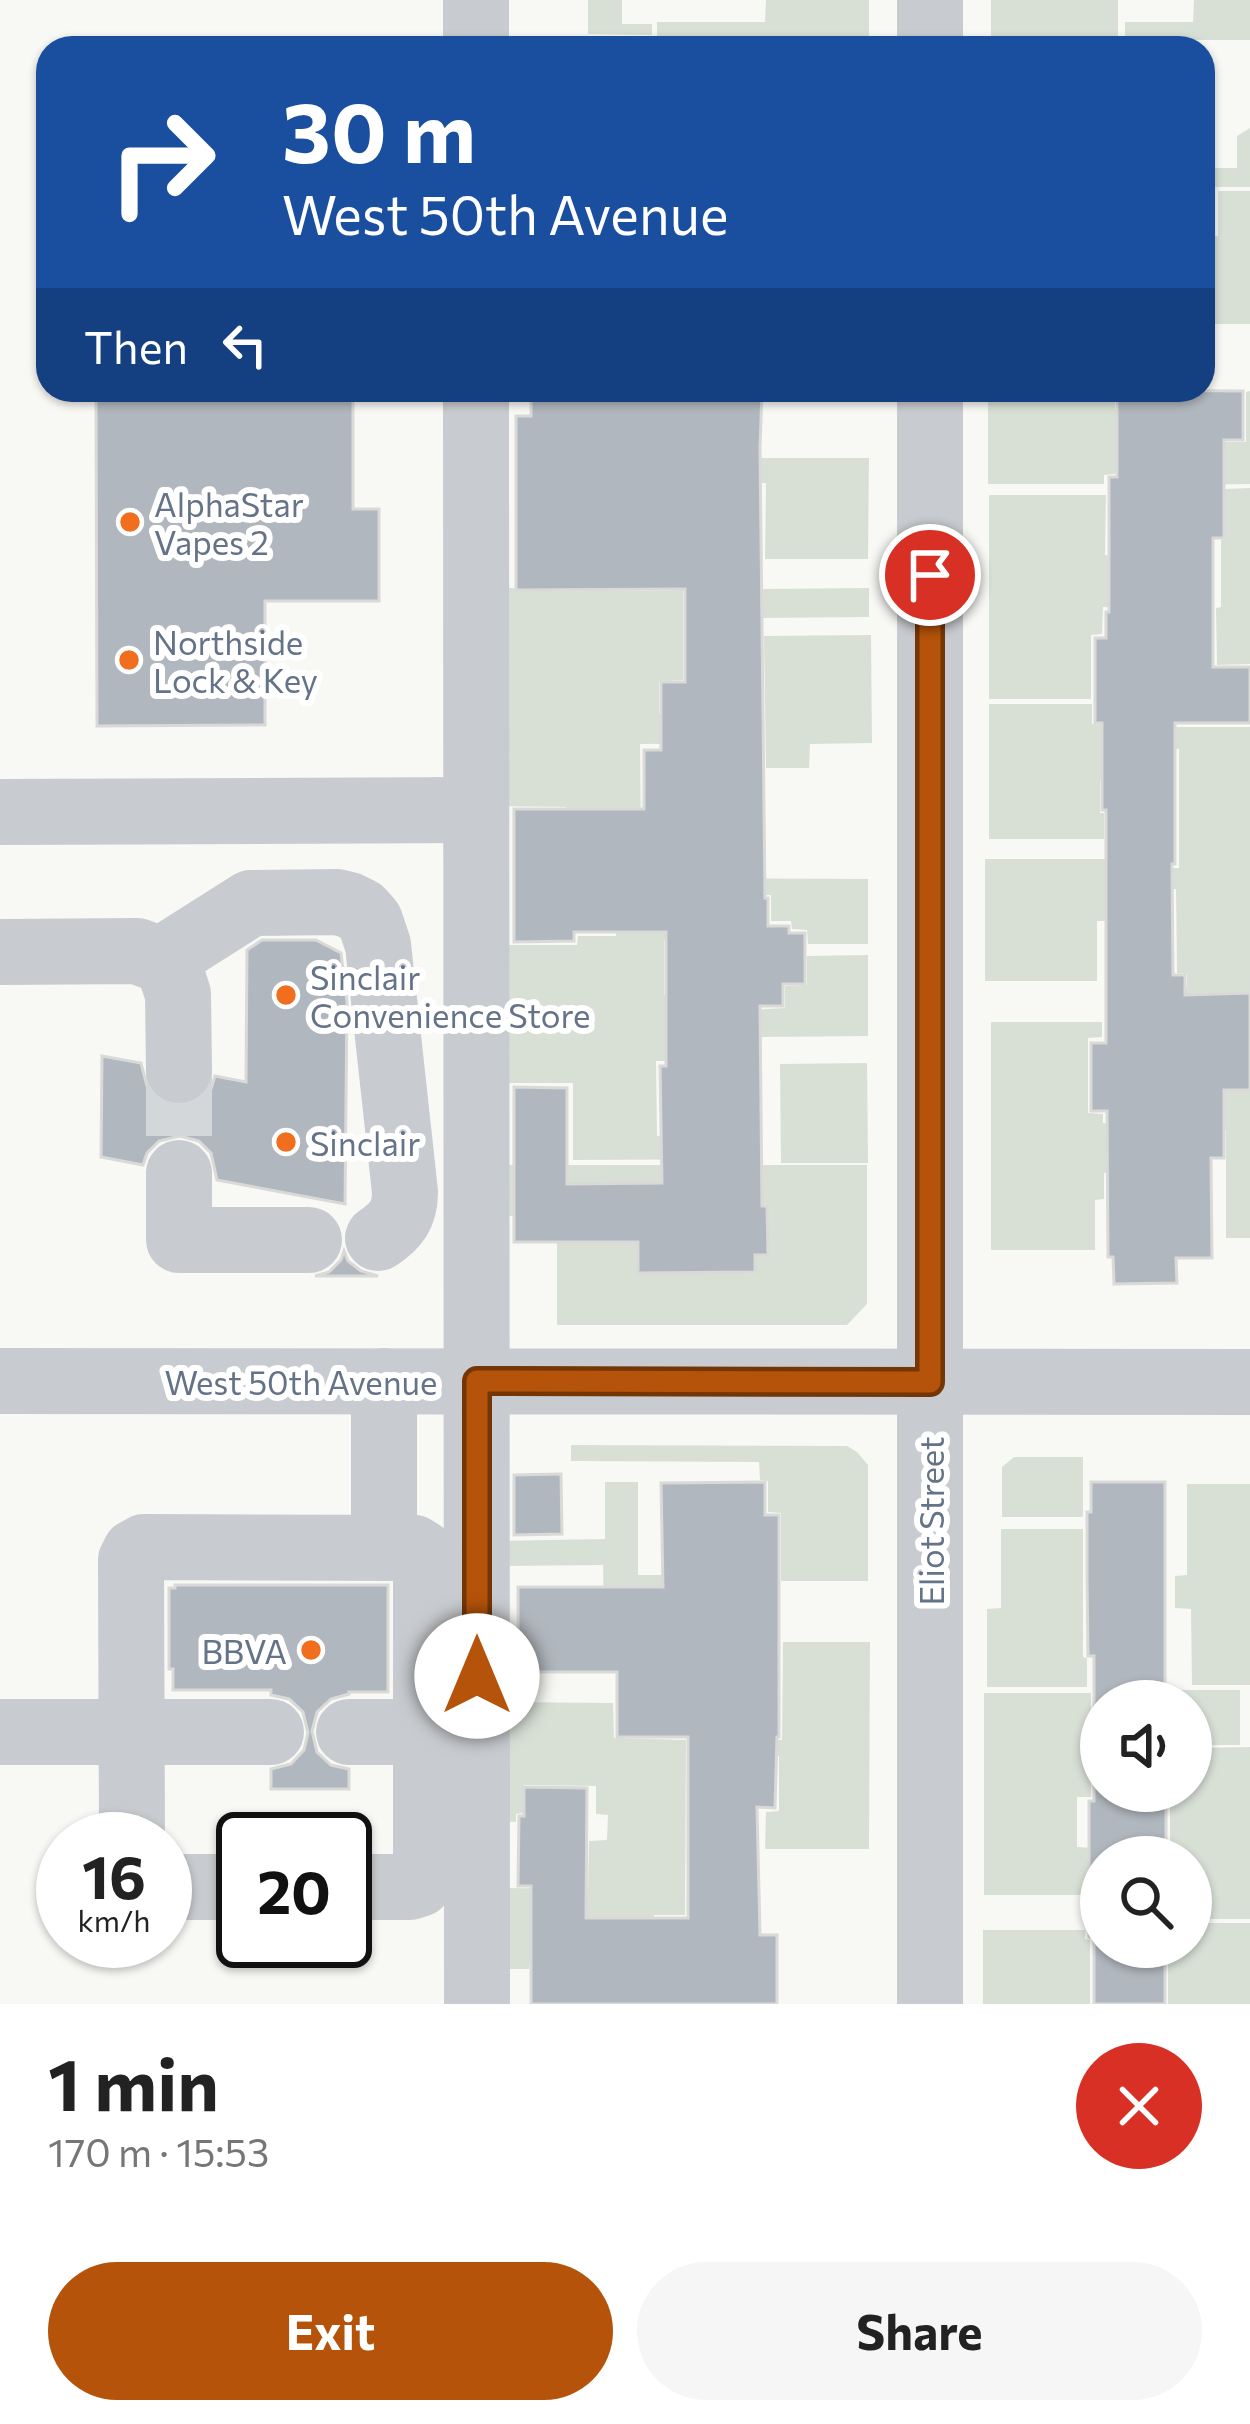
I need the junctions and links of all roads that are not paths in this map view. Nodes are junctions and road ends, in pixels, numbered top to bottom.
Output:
1 (476, 0) edge
2 (930, 0) edge
3 (476, 36) edge
4 (930, 36) edge
5 (476, 402) edge
6 (930, 402) edge
7 (476, 810) junction
8 (0, 812) edge
9 (0, 952) edge
10 (161, 961) junction
11 (179, 1070) tunnel mouth
12 (393, 1082) junction
13 (477, 1082) junction
14 (179, 1173) tunnel mouth
15 (378, 1238) dead end
16 (309, 1240) dead end
17 (0, 1381) edge
18 (384, 1381) junction
19 (477, 1381) junction
20 (930, 1382) junction
21 (1250, 1382) edge
22 (384, 1548) junction
23 (426, 1718) junction
24 (0, 1732) edge
25 (132, 1732) junction
26 (271, 1732) dead end
27 (349, 1732) dead end
28 (132, 1812) edge
29 (372, 1887) edge
30 (477, 2004) edge
31 (930, 2004) edge

1 - 3 street
2 - 4 street
5 - 7 street
6 - 20 street, Eliot Street
7 - 8 street
7 - 13 street
9 - 10 street
10 - 11 street
10 - 12 street
12 - 13 street
12 - 15 street
13 - 19 street
14 - 16 street
17 - 18 street, West 50th Avenue
18 - 19 street, West 50th Avenue
18 - 22 street
19 - 20 street, West 50th Avenue
19 - 30 street
20 - 21 street, West 50th Avenue
20 - 31 street, Eliot Street
22 - 23 street
22 - 25 street
23 - 27 street
23 - 29 street
24 - 25 street
25 - 26 street
25 - 28 street

